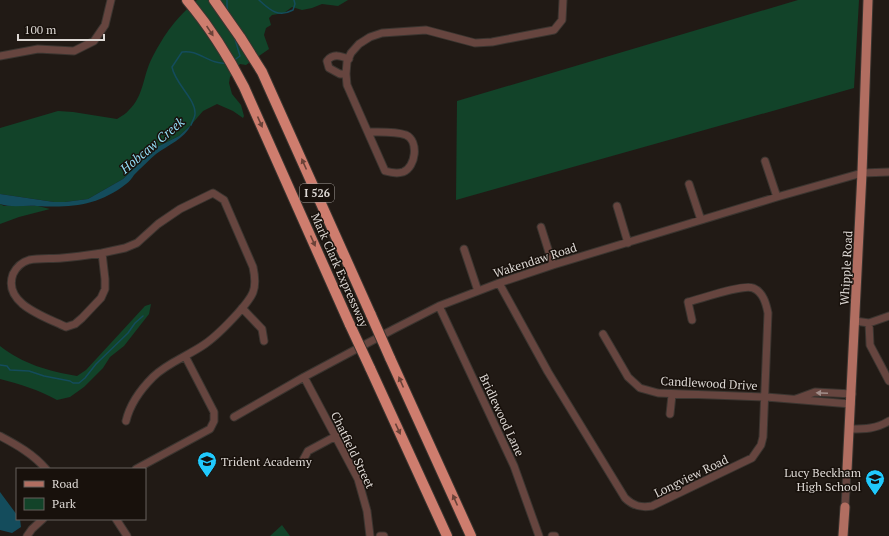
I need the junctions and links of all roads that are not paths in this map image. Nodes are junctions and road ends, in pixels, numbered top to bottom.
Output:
1 (111, 0) edge
2 (187, 0) edge
3 (214, 0) edge
4 (563, 0) edge
5 (868, 0) edge
6 (0, 56) edge
7 (349, 59) junction
8 (346, 74) junction
9 (368, 132) junction
10 (765, 161) dead end
11 (889, 172) edge
12 (862, 173) junction
13 (690, 184) dead end
14 (777, 197) junction
15 (617, 206) dead end
16 (701, 220) junction
17 (541, 227) dead end
18 (628, 243) junction
19 (464, 249) dead end
20 (102, 254) junction
21 (553, 265) junction
22 (499, 283) junction
23 (478, 291) junction
24 (439, 306) junction
25 (242, 308) junction
26 (889, 316) edge
27 (692, 320) dead end
28 (855, 321) junction
29 (869, 323) junction
30 (603, 334) dead end
31 (264, 341) dead end
32 (184, 356) junction
33 (304, 377) junction
34 (889, 380) edge
35 (852, 394) junction
36 (672, 395) junction
37 (766, 397) junction
38 (794, 400) junction
39 (851, 404) junction
40 (670, 414) dead end
41 (234, 417) dead end
42 (126, 421) dead end
43 (889, 421) edge
44 (850, 429) junction
45 (0, 436) edge
46 (336, 436) junction
47 (302, 462) dead end
48 (45, 468) edge
49 (138, 468) edge
50 (847, 470) joint
51 (845, 507) joint
52 (42, 520) edge
53 (117, 520) edge
54 (27, 536) edge
55 (127, 536) edge
56 (370, 536) edge
57 (380, 536) edge
58 (384, 536) edge
59 (447, 536) edge
60 (471, 536) edge
61 (539, 536) edge
62 (843, 536) edge

1 - 6 street
2 -> 59 highway, Mark Clark Expressway / I 526, bridge
60 -> 3 highway, Mark Clark Expressway / I 526, bridge
4 - 7 street
5 - 12 main road, Whipple Road
7 - 8 street
7 - 8 street
8 - 9 street
9 - 9 street
10 - 14 street
11 - 12 street, Wakendaw Road
12 - 14 street, Wakendaw Road
12 - 28 main road, Whipple Road
13 - 16 street
14 - 16 street, Wakendaw Road
15 - 18 street
16 - 18 street, Wakendaw Road
17 - 21 street
18 - 21 street, Wakendaw Road
19 - 23 street
20 - 20 street
20 - 25 street
21 - 22 street, Wakendaw Road
22 - 23 street, Wakendaw Road
22 - 37 street, Longview Road
23 - 24 street, Wakendaw Road
24 - 33 street, Wakendaw Road
24 - 61 street, Bridlewood Lane
25 - 31 street
25 - 32 street
26 - 29 street
27 - 37 street, Longview Road
28 - 29 street
28 - 35 main road, Whipple Road
29 - 34 street
30 - 36 street, Candlewood Drive
32 - 42 street
32 - 49 street
33 - 41 street, Wakendaw Road
33 - 46 street, Chatfield Street
35 -> 38 street, Candlewood Drive
35 - 39 main road, Whipple Road
36 - 37 street, Candlewood Drive
36 - 40 street
37 - 38 street, Candlewood Drive
38 - 39 street, Candlewood Drive
39 - 44 main road, Whipple Road
43 - 44 street
44 - 50 main road, Whipple Road
45 - 48 street
46 - 47 street
46 - 56 street, Chatfield Street
50 - 51 street, Whipple Road
51 - 62 main road, Whipple Road
52 - 54 street
53 - 55 street
57 - 58 street

